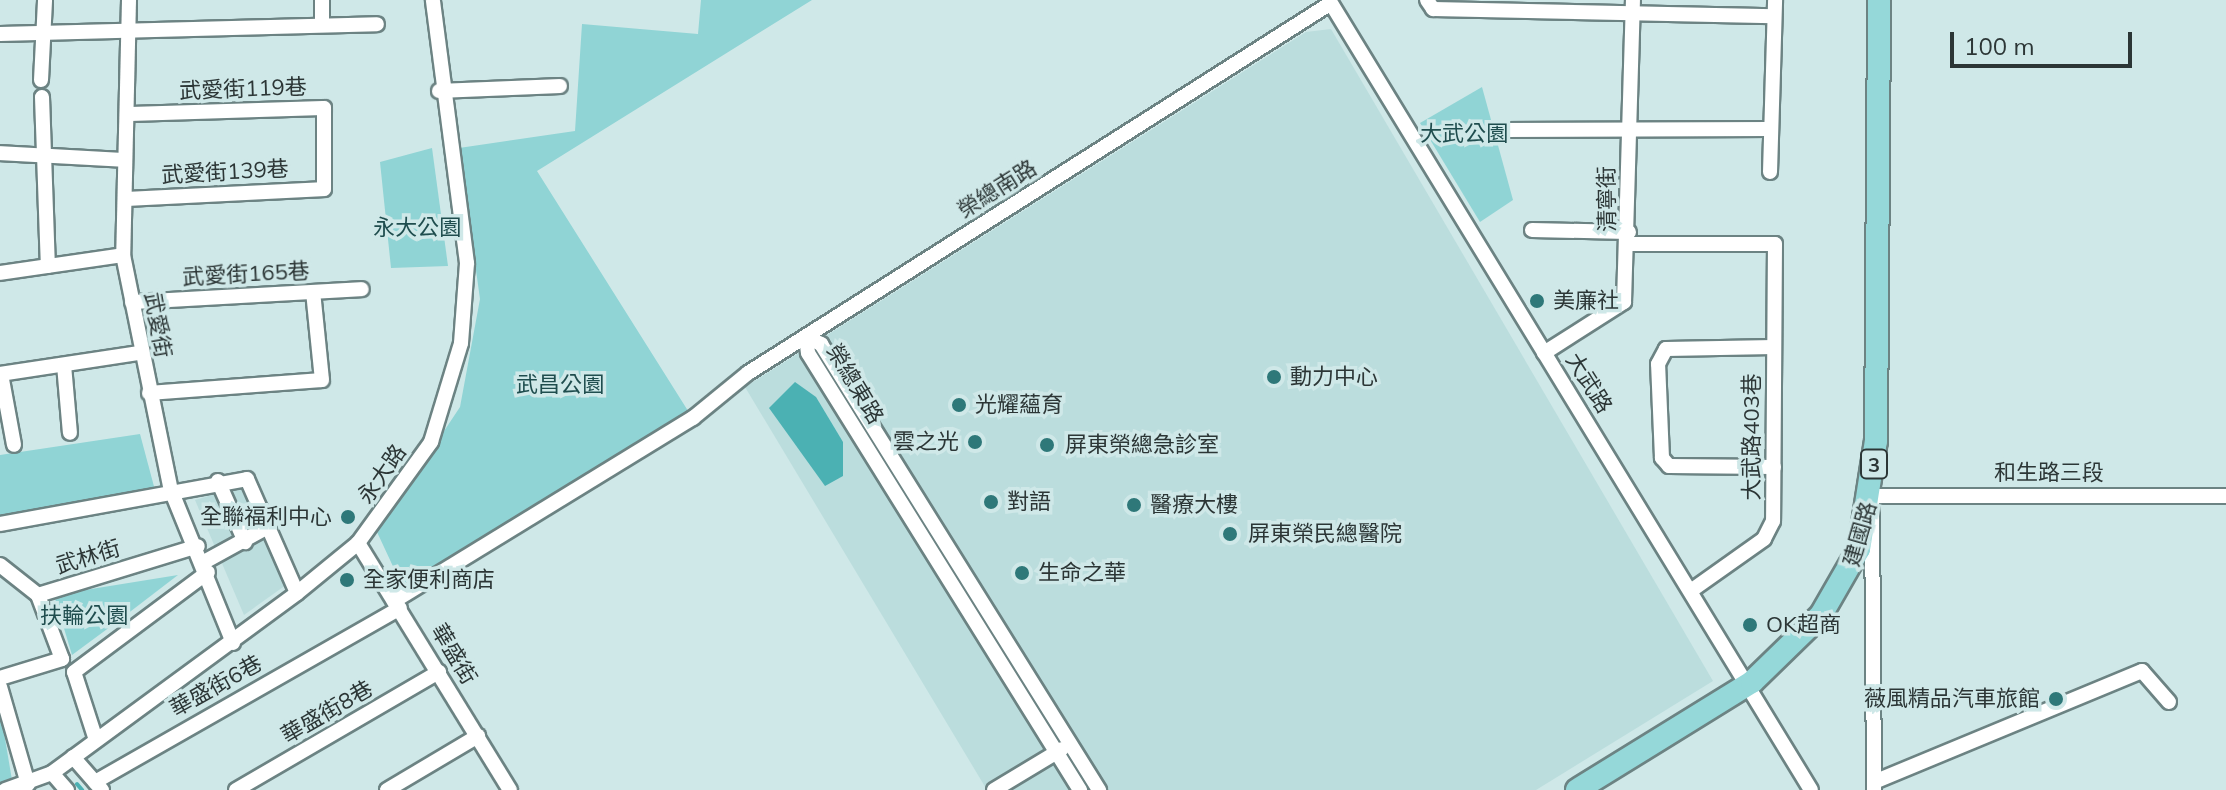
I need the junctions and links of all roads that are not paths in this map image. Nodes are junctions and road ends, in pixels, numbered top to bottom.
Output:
1 (45, 0) edge
2 (129, 0) edge
3 (322, 0) edge
4 (433, 0) edge
5 (1633, 0) edge
6 (1775, 0) edge
7 (1879, 0) edge
8 (1330, 2) edge
9 (1430, 4) edge
10 (1633, 16) junction
11 (1774, 16) junction
12 (377, 24) dead end
13 (322, 25) junction
14 (128, 29) junction
15 (42, 33) junction
16 (0, 34) edge
17 (41, 80) dead end
18 (560, 86) dead end
19 (439, 91) junction
20 (42, 97) dead end
21 (129, 114) junction
22 (1628, 128) junction
23 (1770, 129) junction
24 (1503, 130) dead end
25 (0, 153) edge
26 (43, 155) junction
27 (125, 160) junction
28 (1770, 172) dead end
29 (324, 189) joint
30 (128, 199) junction
31 (1532, 230) dead end
32 (1630, 238) junction
33 (123, 255) junction
34 (48, 266) junction
35 (0, 273) edge
36 (362, 289) dead end
37 (313, 292) junction
38 (132, 302) junction
39 (806, 337) junction
40 (1774, 347) junction
41 (139, 353) junction
42 (1544, 353) junction
43 (64, 365) junction
44 (0, 374) edge
45 (149, 393) junction
46 (693, 418) joint
47 (874, 428) junction
48 (70, 433) dead end
49 (861, 438) junction
50 (14, 445) dead end
51 (1774, 467) junction
52 (218, 481) junction
53 (171, 490) junction
54 (1872, 496) junction
55 (2226, 496) edge
56 (0, 524) edge
57 (268, 527) junction
58 (245, 542) junction
59 (358, 543) junction
60 (198, 546) junction
61 (0, 565) edge
62 (206, 567) junction
63 (1692, 590) junction
64 (297, 593) junction
65 (38, 595) junction
66 (397, 604) junction
67 (233, 643) junction
68 (62, 659) junction
69 (1024, 669) junction
70 (74, 672) junction
71 (439, 672) junction
72 (1010, 677) junction
73 (0, 678) edge
74 (1752, 682) junction
75 (0, 687) edge
76 (2169, 702) dead end
77 (478, 736) junction
78 (96, 740) junction
79 (1070, 744) junction
80 (1056, 752) junction
81 (73, 757) junction
82 (52, 773) junction
83 (28, 784) junction
84 (98, 786) edge
85 (1874, 786) edge
86 (5, 790) edge
87 (67, 790) edge
88 (236, 790) edge
89 (387, 790) edge
90 (510, 790) edge
91 (994, 790) edge
92 (1080, 790) edge
93 (1099, 790) edge
94 (1577, 790) edge
95 (1811, 790) edge

1 - 15 street
2 - 14 street, 武愛街
3 - 13 street
4 - 19 street, 永大路
5 - 10 street, 清寧街
6 - 11 street
7 - 54 main road, 建國路 / 3
8 - 39 street, 榮總南路
8 - 42 street, 大武路
9 - 10 street
10 - 11 street
10 - 22 street, 清寧街
11 - 23 street
12 - 13 street
13 - 14 street
14 - 15 street
14 - 21 street, 武愛街
15 - 16 street
15 - 17 street
18 - 19 street
19 - 59 street, 永大路
20 - 26 street
21 - 27 street, 武愛街
21 - 29 street, 武愛街119巷
22 - 23 street
22 - 24 street
22 - 32 street, 清寧街
23 - 28 street
25 - 26 street
26 - 27 street
26 - 34 street
27 - 30 street, 武愛街
29 - 30 street, 武愛街139巷
30 - 33 street, 武愛街
31 - 32 street
32 - 40 street, 大武路403巷
32 - 42 street, 清寧街
33 - 34 street
33 - 38 street, 武愛街
34 - 35 street
36 - 37 street, 武愛街165巷
37 - 38 street, 武愛街165巷
37 - 45 street
38 - 41 street, 武愛街
39 - 46 street, 榮總南路
39 - 47 street, 榮總東路
39 - 49 street, 榮總東路
40 - 51 street, 大武路403巷
40 - 51 street
41 - 43 street
41 - 45 street, 武愛街
42 - 63 street, 大武路
43 - 44 street
43 - 48 street
44 - 50 street
45 - 53 street, 武愛街
46 - 66 street, 華盛街6巷
47 - 49 street
47 - 69 street, 榮總東路
49 - 72 street, 榮總東路
51 - 63 street, 大武路403巷
52 - 53 street
52 - 57 street
52 - 58 street
53 - 56 street
53 - 60 street, 武愛街
54 - 55 street, 和生路三段
54 - 74 main road, 建國路 / 3
54 - 85 street
57 - 58 street
57 - 64 street
58 - 62 street
59 - 64 street, 永大路
59 - 66 street, 華盛街
60 - 62 street, 武愛街
60 - 65 street, 武林街
61 - 65 street, 武林街
62 - 67 street, 武愛街
62 - 70 street
63 - 74 street, 大武路
64 - 67 street, 永大路
65 - 68 street
66 - 71 street, 華盛街
66 - 84 street, 華盛街6巷
67 - 78 street, 永大路
68 - 70 street
68 - 73 street
69 - 72 street
69 - 79 street, 榮總東路
70 - 78 street
71 - 77 street, 華盛街
71 - 88 street, 華盛街8巷
72 - 80 street, 榮總東路
74 - 94 main road, 建國路 / 3
74 - 95 street, 大武路
75 - 83 street
76 - 85 street
77 - 89 street
77 - 90 street, 華盛街
78 - 81 street, 永大路
79 - 80 street
79 - 93 street, 榮總東路
80 - 91 street
80 - 92 street, 榮總東路
81 - 82 street, 永大路
81 - 84 street
82 - 83 street, 永大路
82 - 87 street
83 - 86 street, 永大路

